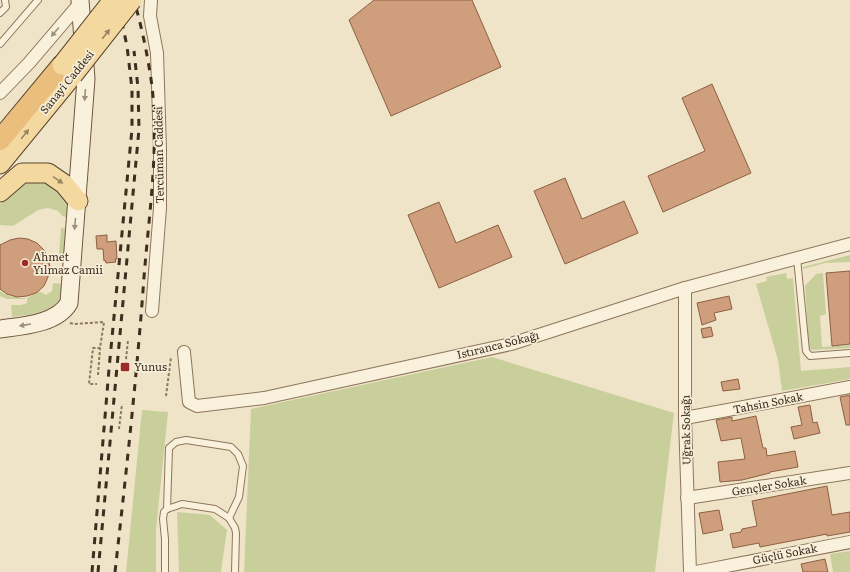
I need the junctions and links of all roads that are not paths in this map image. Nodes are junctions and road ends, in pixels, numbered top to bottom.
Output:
1 (6, 0) edge
2 (38, 0) edge
3 (113, 0) edge
4 (132, 0) edge
5 (151, 0) edge
6 (80, 1) edge
7 (0, 13) edge
8 (0, 44) edge
9 (67, 70) junction
10 (0, 93) edge
11 (0, 122) edge
12 (0, 140) edge
13 (0, 164) edge
14 (0, 192) edge
15 (78, 202) junction
16 (850, 244) edge
17 (797, 258) junction
18 (685, 288) junction
19 (152, 311) dead end
20 (0, 329) edge
21 (184, 352) dead end
22 (850, 354) edge
23 (850, 387) edge
24 (686, 418) junction
25 (850, 473) edge
26 (687, 498) junction
27 (167, 509) junction
28 (229, 518) junction
29 (850, 542) edge
30 (165, 572) edge
31 (234, 572) edge
32 (690, 572) edge
33 (696, 572) edge

1 - 7 lane
2 - 8 lane
3 - 9 main road, Sanayi Caddesi, bridge
9 -> 4 main road, Sanayi Caddesi, bridge
5 - 19 street, Tercüman Caddesi
6 -> 10 street
6 -> 15 main road
9 - 11 highway
9 - 12 highway
13 -> 9 main road, Sanayi Caddesi
14 -> 15 main road
15 -> 20 main road
16 - 17 street, Istıranca Sokağı
17 - 18 street, Istıranca Sokağı
17 - 22 lane
18 - 21 street, Istıranca Sokağı
18 - 24 street, Uğrak Sokağı
23 - 24 street, Tahsin Sokak
24 - 26 street, Uğrak Sokağı
25 - 26 street, Gençler Sokak
26 - 32 street, Uğrak Sokağı
27 - 28 lane
27 - 28 lane
27 - 30 lane
28 - 31 lane
29 - 33 street, Güçlü Sokak

